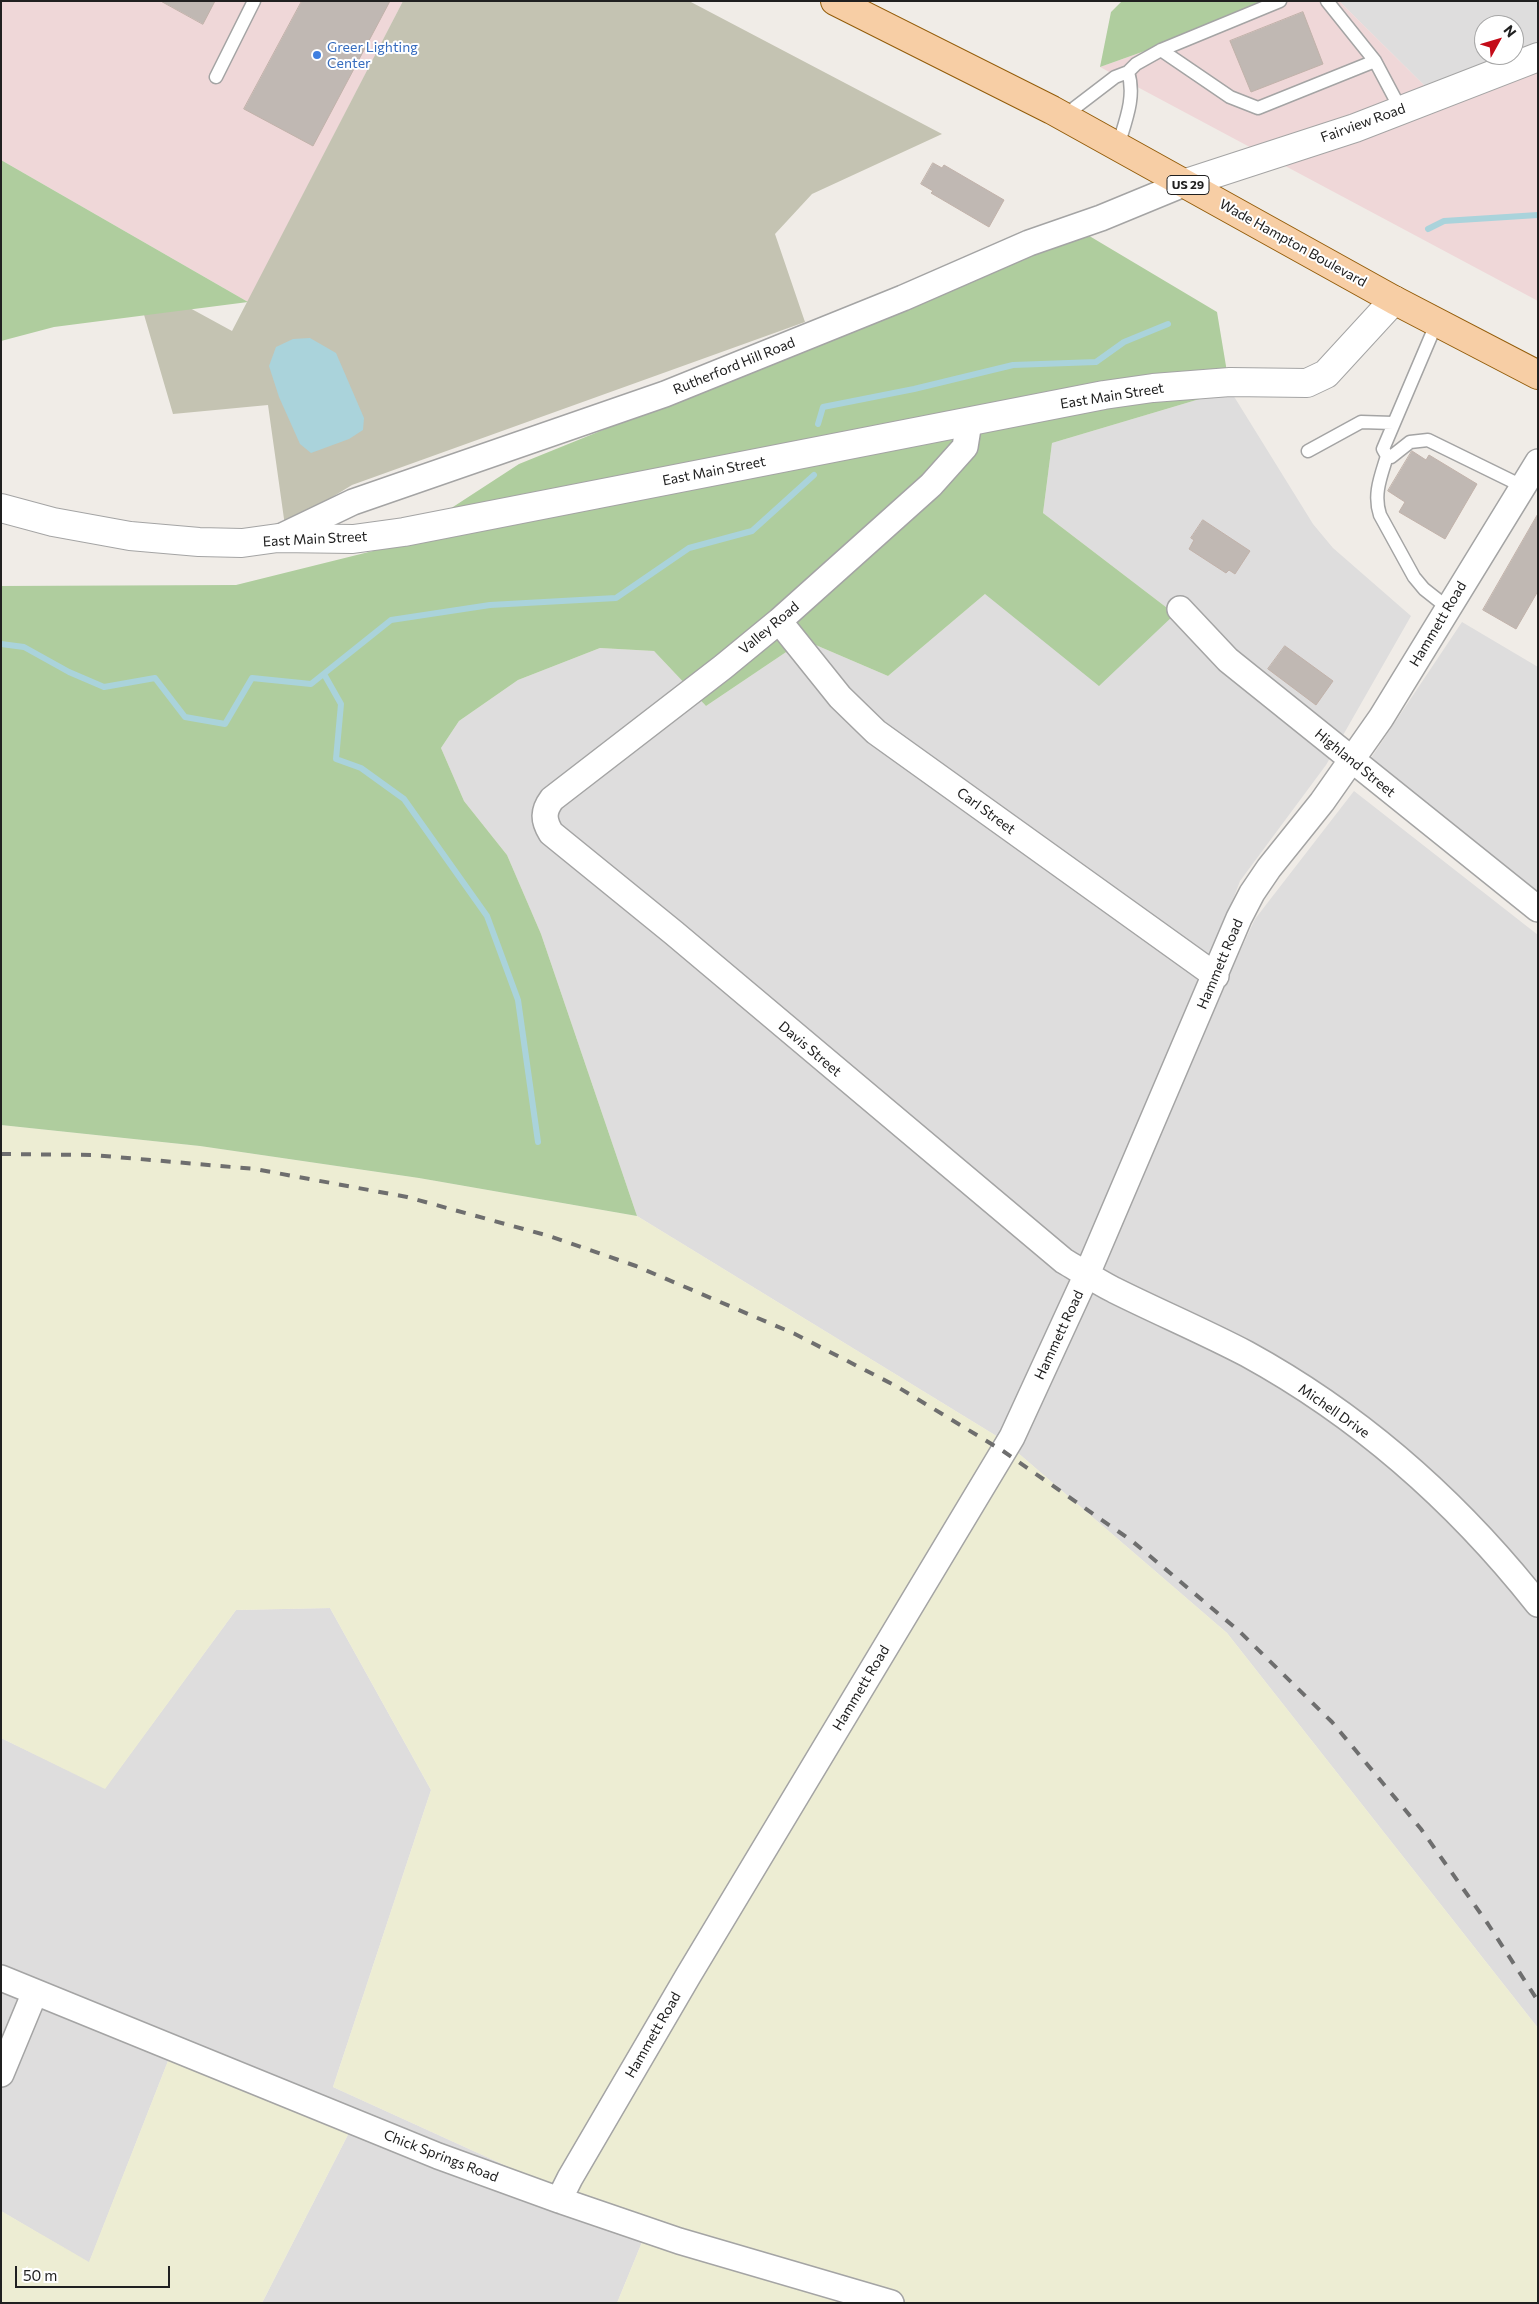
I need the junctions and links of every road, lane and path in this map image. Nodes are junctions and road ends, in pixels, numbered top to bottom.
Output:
1 (254, 1) edge
2 (835, 1) edge
3 (1280, 1) edge
4 (1327, 1) edge
5 (1161, 50) junction
6 (1538, 57) edge
7 (1375, 60) junction
8 (1128, 72) junction
9 (216, 77) dead end
10 (1401, 110) junction
11 (1064, 116) junction
12 (1118, 146) junction
13 (1186, 183) junction
14 (1394, 300) junction
15 (1437, 322) junction
16 (1538, 375) edge
17 (969, 422) junction
18 (1393, 423) junction
19 (1308, 451) dead end
20 (1387, 456) junction
21 (1538, 462) edge
22 (1522, 486) junction
23 (1, 508) edge
24 (278, 538) junction
25 (1448, 608) junction
26 (1180, 609) dead end
27 (779, 621) junction
28 (1351, 760) junction
29 (544, 814) joint
30 (1538, 909) edge
31 (1216, 976) junction
32 (1087, 1274) junction
33 (1538, 1604) edge
34 (1, 1978) edge
35 (35, 1992) junction
36 (1, 2074) edge
37 (559, 2200) junction
38 (891, 2303) edge

1 - 9 lane
2 - 11 main road, Wade Hampton Boulevard / US 29
3 - 5 lane
4 - 7 lane
5 - 7 lane
5 - 8 lane
6 - 10 street, Fairview Road
7 - 10 lane
8 - 11 lane
8 - 12 lane
10 - 13 street, Fairview Road
11 - 12 main road, Wade Hampton Boulevard / US 29
12 - 13 main road, Wade Hampton Boulevard / US 29
13 - 14 main road, Wade Hampton Boulevard / US 29
13 - 24 street, Rutherford Hill Road
14 - 15 main road, Wade Hampton Boulevard / US 29
14 - 17 street, East Main Street
15 - 16 main road, Wade Hampton Boulevard / US 29
15 - 18 lane
17 - 24 street, East Main Street
17 - 27 street, Valley Road
18 - 19 lane
18 - 20 lane
20 - 22 lane
20 - 25 lane
21 - 22 street, Hammett Road
22 - 25 street, Hammett Road
23 - 24 street, East Main Street
25 - 28 street, Hammett Road
26 - 28 street, Highland Street
27 - 29 street, Valley Road
27 - 31 street, Carl Street
28 - 30 street, Highland Street
28 - 31 street, Hammett Road
29 - 32 street, Davis Street
31 - 32 street, Hammett Road
32 - 33 street, Michell Drive
32 - 37 street, Hammett Road
34 - 35 street, Chick Springs Road
35 - 36 street
35 - 37 street, Chick Springs Road
37 - 38 street, Chick Springs Road

